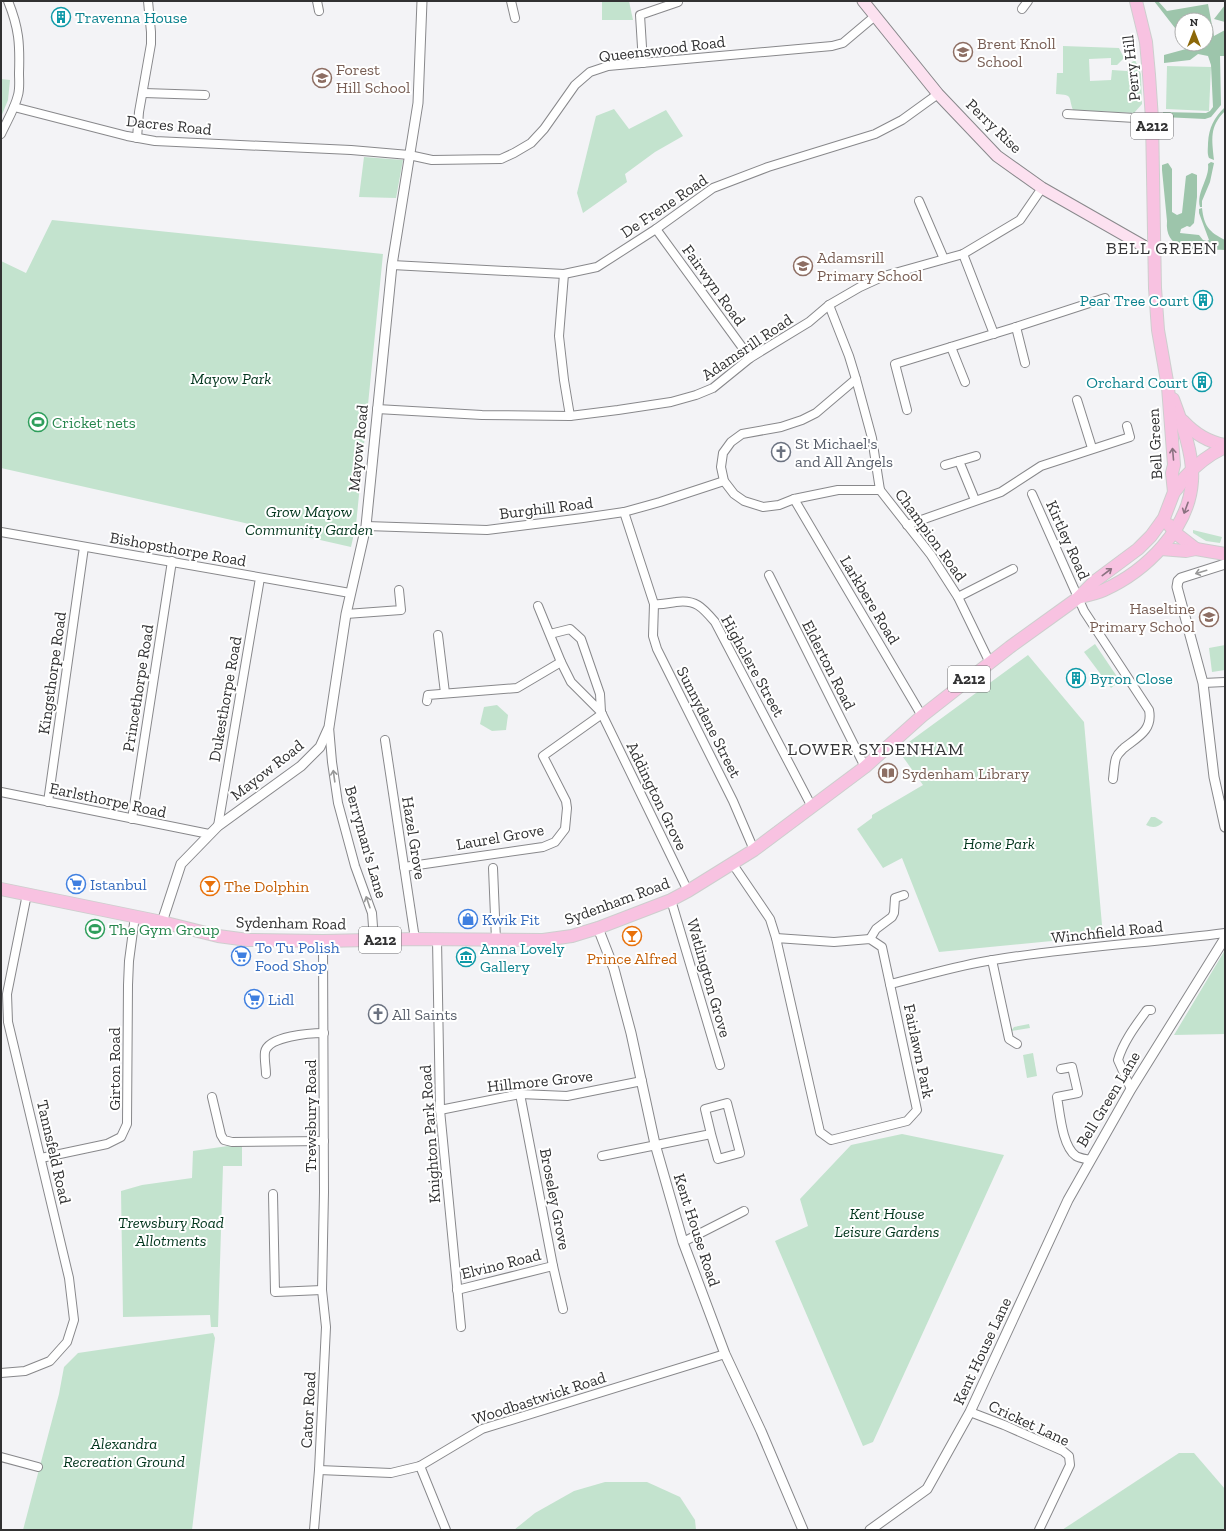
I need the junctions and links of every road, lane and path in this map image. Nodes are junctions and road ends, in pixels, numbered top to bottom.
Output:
1 (148, 1) edge
2 (317, 1) edge
3 (422, 1) edge
4 (511, 1) edge
5 (1028, 1) edge
6 (1136, 1) edge
7 (678, 2) dead end
8 (866, 2) edge
9 (9, 4) edge
10 (1, 8) edge
11 (1022, 9) dead end
12 (319, 11) dead end
13 (875, 16) junction
14 (515, 18) dead end
15 (642, 63) junction
16 (144, 93) junction
17 (938, 94) junction
18 (205, 95) dead end
19 (14, 107) junction
20 (1067, 114) dead end
21 (1152, 119) junction
22 (1, 134) edge
23 (137, 138) junction
24 (409, 155) junction
25 (1042, 188) junction
26 (919, 201) dead end
27 (656, 229) junction
28 (1154, 252) junction
29 (963, 254) junction
30 (944, 259) junction
31 (392, 265) junction
32 (564, 274) junction
33 (1105, 298) dead end
34 (829, 305) junction
35 (1016, 328) junction
36 (994, 334) junction
37 (952, 347) junction
38 (750, 358) junction
39 (1025, 363) dead end
40 (856, 379) junction
41 (965, 382) dead end
42 (1168, 387) junction
43 (1077, 400) dead end
44 (377, 409) junction
45 (907, 410) dead end
46 (570, 416) junction
47 (1181, 419) junction
48 (1127, 426) dead end
49 (1225, 446) edge
50 (1092, 448) junction
51 (976, 456) dead end
52 (959, 461) junction
53 (945, 465) dead end
54 (1192, 470) junction
55 (724, 481) junction
56 (880, 490) junction
57 (1174, 492) junction
58 (1032, 494) dead end
59 (794, 499) junction
60 (975, 500) junction
61 (624, 512) junction
62 (1161, 522) junction
63 (907, 525) junction
64 (366, 526) junction
65 (1174, 531) junction
66 (1, 532) edge
67 (84, 547) junction
68 (1161, 549) junction
69 (1196, 549) junction
70 (1225, 554) edge
71 (172, 561) junction
72 (1225, 564) edge
73 (1013, 569) dead end
74 (769, 575) dead end
75 (260, 578) junction
76 (399, 590) dead end
77 (350, 593) junction
78 (958, 596) junction
79 (1078, 598) junction
80 (654, 604) junction
81 (538, 606) dead end
82 (346, 614) junction
83 (550, 634) junction
84 (438, 635) dead end
85 (561, 662) junction
86 (990, 663) junction
87 (1225, 682) edge
88 (1202, 683) junction
89 (445, 693) junction
90 (427, 701) dead end
91 (601, 713) junction
92 (922, 716) junction
93 (329, 727) junction
94 (385, 740) dead end
95 (865, 767) junction
96 (1113, 779) dead end
97 (1, 792) edge
98 (48, 802) junction
99 (812, 807) junction
100 (132, 819) junction
101 (218, 826) junction
102 (1225, 827) edge
103 (209, 834) junction
104 (754, 850) junction
105 (732, 863) junction
106 (404, 867) junction
107 (493, 868) dead end
108 (1, 889) edge
109 (688, 891) junction
110 (27, 894) junction
111 (904, 895) dead end
112 (671, 900) junction
113 (135, 916) junction
114 (162, 922) junction
115 (598, 928) junction
116 (1225, 933) edge
117 (776, 938) junction
118 (1225, 938) edge
119 (415, 939) junction
120 (437, 939) junction
121 (870, 939) junction
122 (374, 940) junction
123 (496, 940) junction
124 (323, 941) junction
125 (992, 960) junction
126 (890, 984) junction
127 (1152, 1010) dead end
128 (324, 1033) junction
129 (1017, 1044) dead end
130 (720, 1064) dead end
131 (1061, 1069) dead end
132 (266, 1074) dead end
133 (642, 1081) junction
134 (1131, 1088) junction
135 (520, 1094) junction
136 (212, 1097) dead end
137 (440, 1110) junction
138 (711, 1134) junction
139 (324, 1141) junction
140 (655, 1144) junction
141 (602, 1156) dead end
142 (41, 1158) junction
143 (1090, 1160) junction
144 (273, 1194) dead end
145 (744, 1211) dead end
146 (683, 1242) junction
147 (553, 1266) junction
148 (322, 1290) junction
149 (457, 1290) junction
150 (563, 1309) dead end
151 (461, 1327) dead end
152 (724, 1354) junction
153 (1, 1373) edge
154 (970, 1412) junction
155 (1, 1457) edge
156 (38, 1466) dead end
157 (420, 1466) junction
158 (319, 1470) junction
159 (314, 1530) edge
160 (446, 1530) edge
161 (803, 1530) edge
162 (870, 1530) edge
163 (1039, 1530) edge

1 - 16 street
2 - 12 street
3 - 24 street, Mayow Road
4 - 14 street
5 - 11 street
6 - 21 main road, Perry Hill / A212
7 - 15 street
8 - 13 main road, Perry Rise
9 - 10 street
9 - 19 street
13 - 15 street, Queenswood Road
13 - 17 main road, Perry Rise
15 - 24 street, Queenswood Road
16 - 18 street
16 - 23 street
17 - 25 main road, Perry Rise
17 - 27 street, De Frene Road
19 - 22 street
19 - 23 street, Dacres Road
20 - 21 street
21 - 28 main road, Perry Hill / A212
23 - 24 street, Dacres Road
24 - 31 street, Mayow Road
25 - 28 main road, Perry Rise
25 - 29 street, Adamsrill Road
26 - 30 street
27 - 32 street, De Frene Road
27 - 38 street, Fairwyn Road
28 - 42 main road, Bell Green / A212
29 - 30 street, Adamsrill Road
29 - 36 street
30 - 34 street, Adamsrill Road
31 - 32 street, De Frene Road
31 - 44 street, Mayow Road
32 - 46 street
33 - 35 street
34 - 38 street, Adamsrill Road
34 - 40 street, Champion Road
35 - 36 street
35 - 39 street
36 - 37 street
37 - 41 street
37 - 45 street
38 - 46 street, Adamsrill Road
40 - 55 street
40 - 56 street, Champion Road
42 - 47 main road, A212
57 -> 42 main road, Bell Green / A212
43 - 50 street
44 - 46 street, Adamsrill Road
44 - 64 street, Mayow Road
47 - 49 main road
47 - 54 main road, Sydenham Road / A212
48 - 50 street
49 - 54 main road
50 - 60 street
51 - 52 street
52 - 53 street
52 - 60 street
54 - 57 main road
54 -> 65 main road, Sydenham Road / A212
55 - 59 street
55 - 61 street, Burghill Road
56 - 59 street
56 - 63 street, Champion Road
57 - 62 main road, A212
58 - 79 street, Kirtley Road
59 - 92 street, Larkbere Road
60 - 63 street
61 - 64 street, Burghill Road
61 - 80 street
62 - 65 main road
79 -> 62 main road, Sydenham Road / A212
63 - 78 street, Champion Road
64 - 77 street, Mayow Road
65 - 68 main road, Sydenham Road / A212
65 - 69 main road
66 - 67 street, Bishopsthorpe Road
67 - 71 street, Bishopsthorpe Road
67 - 98 street, Kingsthorpe Road
68 - 69 main road
68 - 79 main road, Sydenham Road / A212
69 - 70 main road
71 - 75 street, Bishopsthorpe Road
71 - 100 street, Princethorpe Road
72 -> 88 street
73 - 78 street
74 - 95 street, Elderton Road
75 - 77 street, Bishopsthorpe Road
75 - 101 street, Dukesthorpe Road
76 - 82 street
77 - 82 street, Mayow Road
78 - 86 street, Champion Road
79 - 86 main road, Sydenham Road / A212
79 - 96 street, Kirtley Road
80 - 99 street, Highclere Street
80 - 104 street, Sunnydene Street
81 - 83 street
82 - 93 street, Mayow Road
83 - 85 street, Addington Grove
83 - 91 street, Addington Grove
84 - 89 street
85 - 89 street
85 - 91 street, Addington Grove
86 - 92 main road, Sydenham Road / A212
87 - 88 street
88 - 102 street
89 - 90 street
91 - 106 street, Laurel Grove
91 - 109 street, Addington Grove
92 - 95 main road, Sydenham Road / A212
93 - 101 street, Mayow Road
122 -> 93 street, Berryman's Lane
94 - 106 street, Hazel Grove
95 - 99 main road, Sydenham Road / A212
97 - 98 street, Earlsthorpe Road
98 - 100 street, Earlsthorpe Road
99 - 104 main road, Sydenham Road / A212
100 - 103 street, Earlsthorpe Road
101 - 103 street, Mayow Road
103 - 114 street, Mayow Road
104 - 105 main road, Sydenham Road / A212
105 - 109 main road, Sydenham Road / A212
105 - 117 street, Fairlawn Park
106 - 119 street, Hazel Grove
107 - 123 street
108 - 110 main road, Sydenham Road / A212
109 - 112 main road, Sydenham Road / A212
110 - 113 main road, Sydenham Road / A212
110 - 142 street, Tannsfeld Road
111 - 121 street
112 - 115 main road, Sydenham Road / A212
112 - 130 street, Watlington Grove
113 - 114 main road, Sydenham Road / A212
113 - 142 street, Girton Road
114 - 124 main road, Sydenham Road / A212
115 - 123 main road, Sydenham Road / A212
115 - 133 street, Kent House Road
116 - 125 street, Winchfield Road
117 - 121 street
117 - 126 street, Fairlawn Park
118 - 134 street, Bell Green Lane
119 - 120 main road, Sydenham Road / A212
119 - 122 main road, Sydenham Road / A212
120 - 123 main road, Sydenham Road / A212
120 - 137 street, Knighton Park Road
121 - 126 street, Fairlawn Park
122 - 124 main road, Sydenham Road / A212
124 - 128 street, Trewsbury Road
125 - 126 street, Winchfield Road
125 - 129 street
127 - 134 street
128 - 132 street
128 - 139 street, Trewsbury Road
131 - 143 street, Bell Green Lane
133 - 135 street, Hillmore Grove
133 - 140 street, Kent House Road
134 - 143 street, Bell Green Lane
135 - 137 street, Hillmore Grove
135 - 147 street, Broseley Grove
136 - 139 street
137 - 149 street, Knighton Park Road
138 - 138 street
138 - 140 street
139 - 148 street, Trewsbury Road
140 - 141 street
140 - 146 street, Kent House Road
142 - 153 street, Tannsfeld Road
143 - 154 street, Kent House Lane
144 - 148 street
145 - 146 street
146 - 152 street, Kent House Road
147 - 149 street, Elvino Road
147 - 150 street, Broseley Grove
148 - 158 street, Cator Road
149 - 151 street, Knighton Park Road
152 - 157 street, Woodbastwick Road
152 - 161 street, Kent House Road
154 - 162 street, Kent House Lane
154 - 163 street, Cricket Lane
155 - 156 street
157 - 158 street, Woodbastwick Road
157 - 160 street
158 - 159 street, Cator Road

